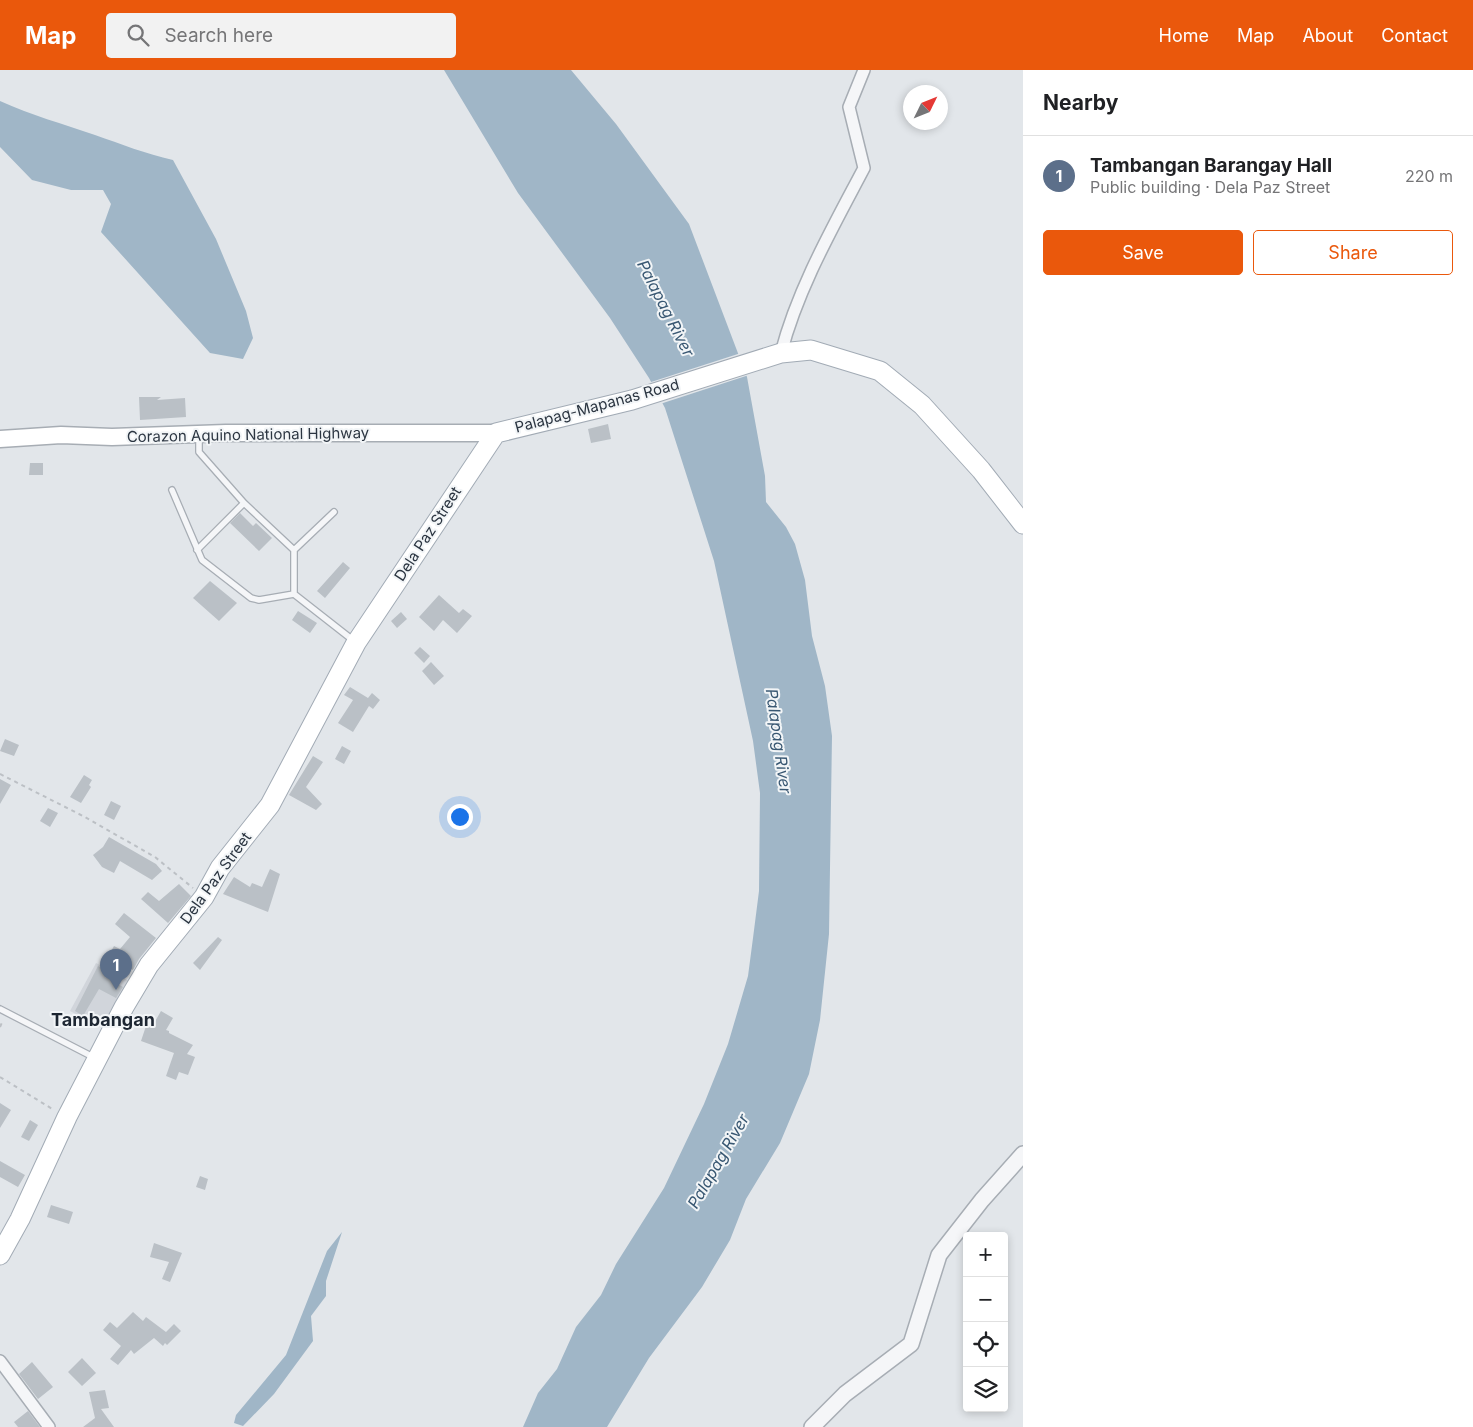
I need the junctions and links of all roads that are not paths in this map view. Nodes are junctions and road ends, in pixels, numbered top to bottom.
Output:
1 (864, 70) edge
2 (781, 353) junction
3 (496, 433) junction
4 (199, 435) junction
5 (0, 439) edge
6 (172, 490) dead end
7 (244, 502) junction
8 (334, 512) dead end
9 (1023, 524) edge
10 (197, 550) junction
11 (294, 550) junction
12 (294, 594) junction
13 (356, 643) junction
14 (0, 1009) edge
15 (97, 1059) junction
16 (1023, 1154) edge
17 (0, 1255) edge
18 (0, 1361) edge
19 (49, 1427) edge
20 (812, 1427) edge

1 - 2 street
2 - 3 main road, Palapag-Mapanas Road
2 - 9 main road
3 - 4 main road, Corazon Aquino National Highway
3 - 13 main road, Dela Paz Street
4 - 5 main road, Corazon Aquino National Highway
4 - 7 lane
6 - 10 lane
7 - 10 lane
7 - 11 lane
8 - 11 lane
10 - 12 lane
11 - 12 lane
12 - 13 lane
13 - 15 main road, Dela Paz Street
14 - 15 lane
15 - 17 main road, Dela Paz Street
16 - 20 street
18 - 19 street

